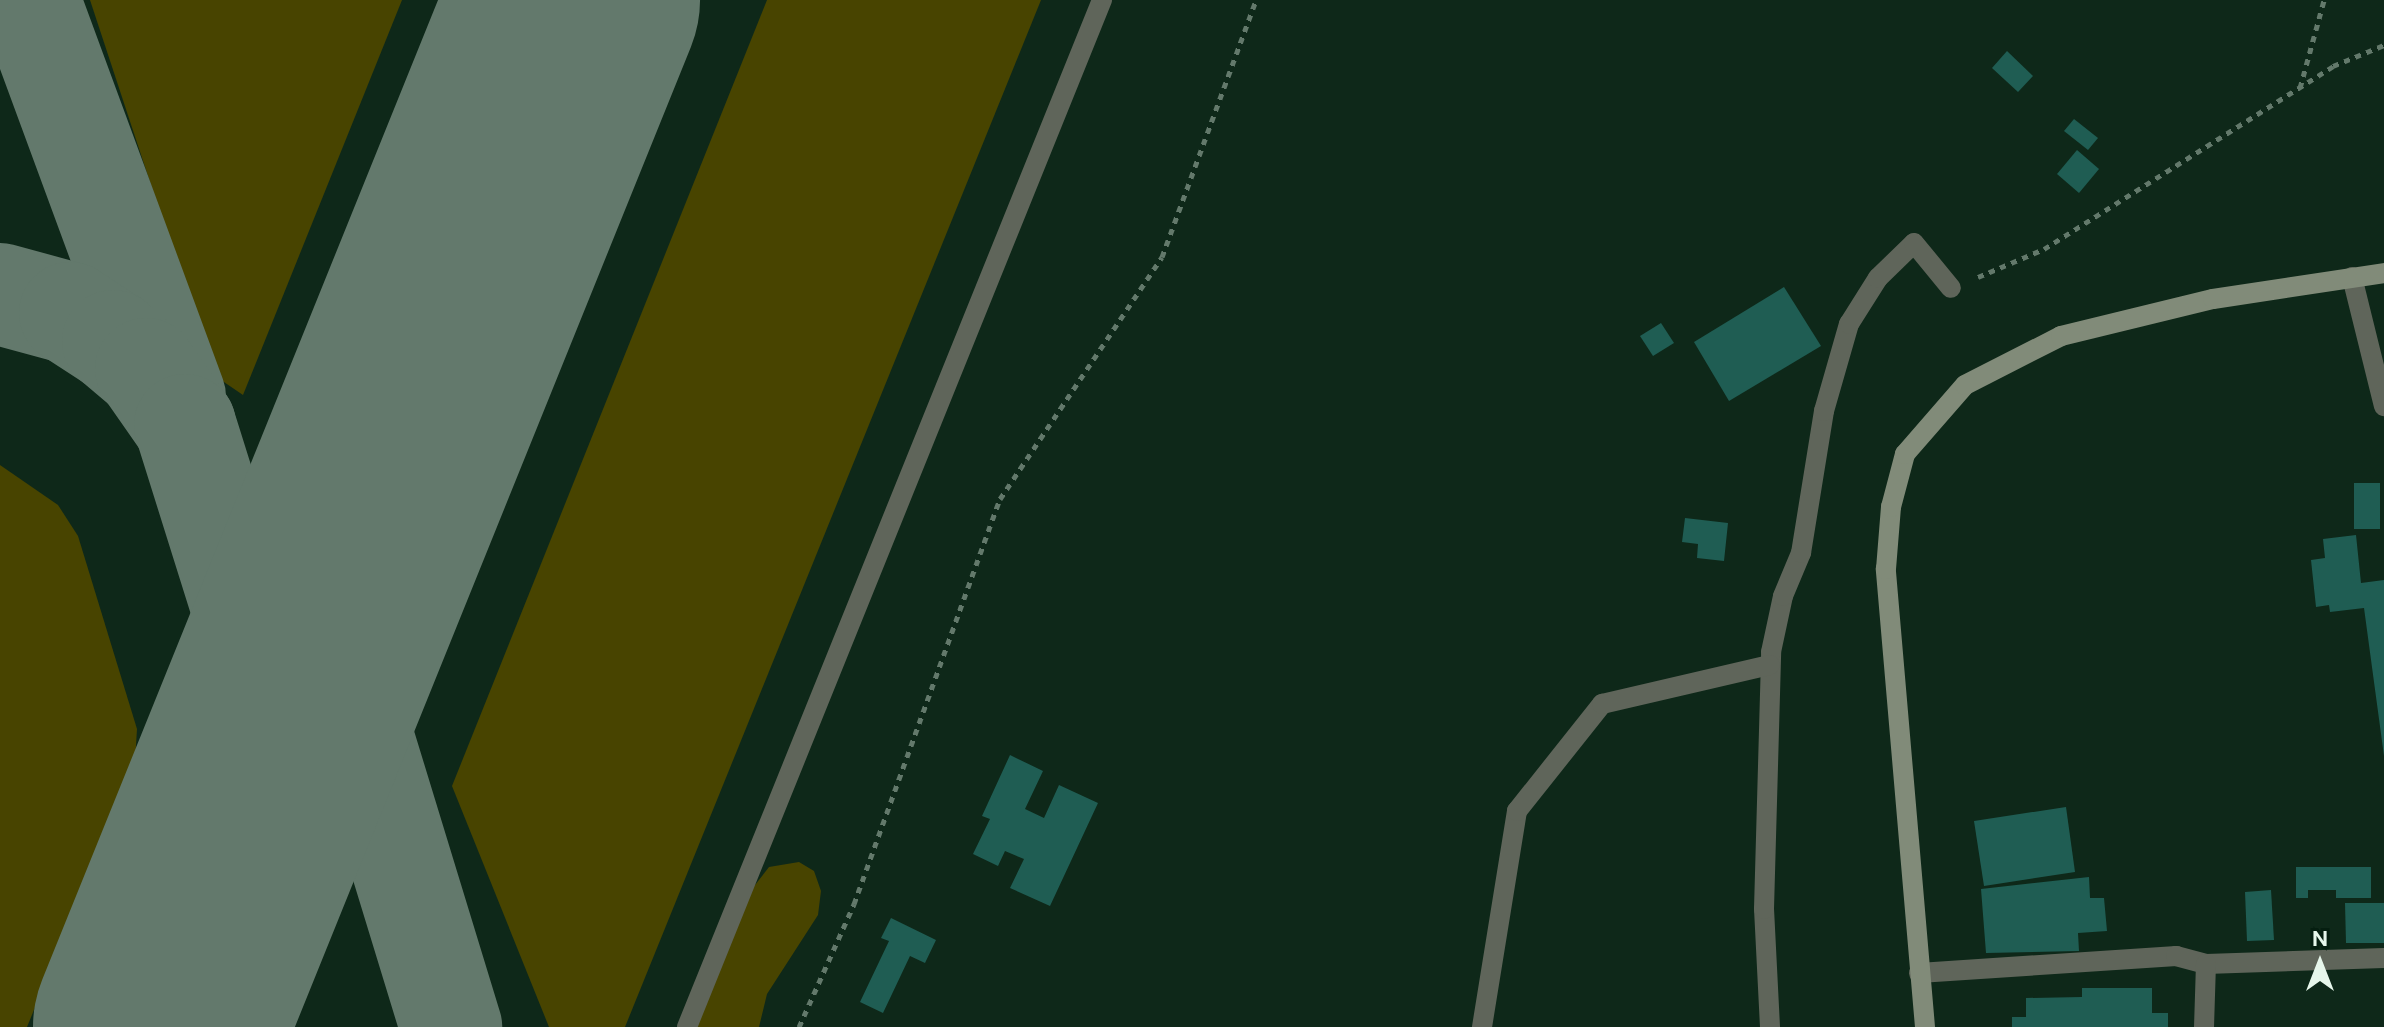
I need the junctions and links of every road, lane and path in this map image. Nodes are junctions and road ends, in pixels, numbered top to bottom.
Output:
1 (1102, 0) edge
2 (1256, 0) edge
3 (2324, 0) edge
4 (2384, 45) edge
5 (2300, 88) junction
6 (2384, 273) edge
7 (2352, 277) junction
8 (1951, 288) joint
9 (2384, 406) edge
10 (1770, 665) junction
11 (2384, 958) edge
12 (2206, 964) junction
13 (1919, 973) junction
14 (687, 1027) edge
15 (799, 1027) edge
16 (1482, 1027) edge
17 (1770, 1027) edge
18 (1925, 1027) edge
19 (2204, 1027) edge

1 - 14 street
2 - 15 path
3 - 5 path
4 - 5 path
5 - 8 path
6 - 7 main road
7 - 9 street
7 - 13 main road
8 - 10 street
10 - 16 street
10 - 17 street
11 - 12 street
12 - 13 street
12 - 19 street
13 - 18 main road

